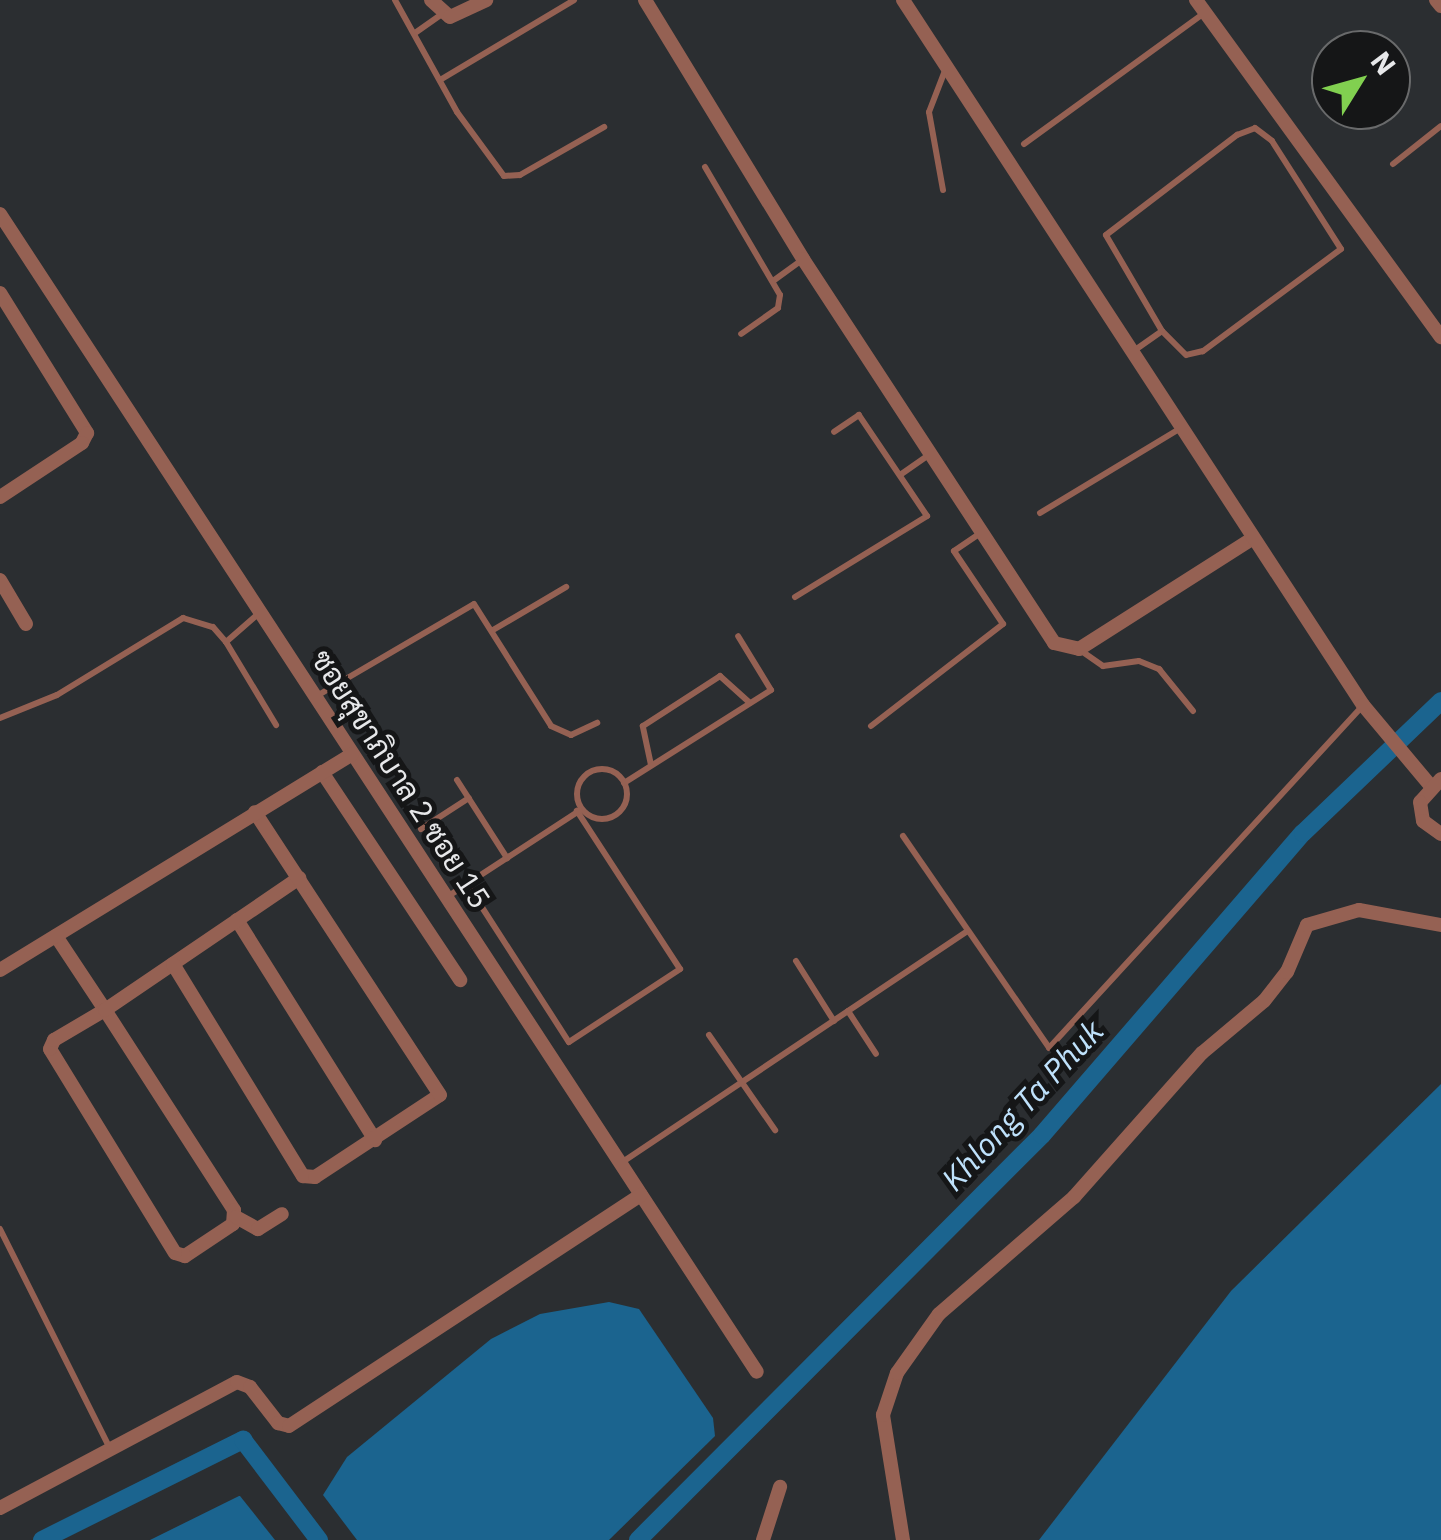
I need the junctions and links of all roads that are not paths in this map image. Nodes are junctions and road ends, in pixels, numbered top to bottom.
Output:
1 (395, 0) edge
2 (431, 0) edge
3 (486, 0) edge
4 (574, 0) edge
5 (646, 0) edge
6 (903, 0) edge
7 (1200, 6) edge
8 (442, 14) junction
9 (415, 33) junction
10 (947, 66) junction
11 (440, 80) junction
12 (604, 126) dead end
13 (1441, 126) edge
14 (1024, 144) dead end
15 (1393, 164) dead end
16 (704, 167) dead end
17 (943, 190) dead end
18 (0, 214) edge
19 (803, 260) junction
20 (773, 281) junction
21 (0, 293) edge
22 (1162, 330) junction
23 (742, 334) dead end
24 (1441, 337) edge
25 (1134, 350) junction
26 (1182, 428) junction
27 (834, 432) dead end
28 (930, 454) junction
29 (900, 475) junction
30 (0, 498) edge
31 (1040, 513) dead end
32 (982, 532) junction
33 (1253, 538) junction
34 (0, 580) edge
35 (566, 588) dead end
36 (795, 597) dead end
37 (259, 613) junction
38 (26, 624) dead end
39 (493, 630) junction
40 (738, 636) dead end
41 (226, 642) junction
42 (1079, 649) junction
43 (314, 698) junction
44 (750, 703) junction
45 (1363, 705) junction
46 (1192, 711) dead end
47 (0, 718) edge
48 (597, 724) dead end
49 (276, 725) dead end
50 (872, 726) dead end
51 (352, 754) junction
52 (651, 765) junction
53 (322, 772) junction
54 (457, 780) dead end
55 (1435, 782) edge
56 (624, 783) junction
57 (469, 798) junction
58 (579, 810) junction
59 (255, 812) junction
60 (421, 829) dead end
61 (1441, 834) edge
62 (903, 836) dead end
63 (507, 858) junction
64 (300, 878) junction
65 (467, 884) junction
66 (446, 898) junction
67 (237, 920) junction
68 (1441, 924) edge
69 (968, 931) junction
70 (56, 936) junction
71 (796, 961) dead end
72 (173, 964) junction
73 (0, 970) edge
74 (460, 980) dead end
75 (105, 1010) junction
76 (848, 1012) junction
77 (834, 1020) junction
78 (709, 1034) dead end
79 (876, 1054) dead end
80 (742, 1082) junction
81 (775, 1130) dead end
82 (375, 1140) junction
83 (620, 1164) junction
84 (641, 1195) junction
85 (282, 1214) dead end
86 (236, 1217) junction
87 (0, 1230) edge
88 (758, 1372) dead end
89 (111, 1451) junction
90 (780, 1488) dead end
91 (0, 1508) edge
92 (764, 1540) edge
93 (903, 1540) edge

1 - 9 lane
2 - 8 street
3 - 8 street
4 - 11 lane
5 - 19 street
6 - 10 street
7 - 14 lane
7 - 24 street
8 - 9 lane
9 - 11 lane
10 - 17 lane
10 - 25 street
11 - 12 lane
13 - 15 lane
16 - 20 lane
18 - 37 street, ซอยสุขาภิบาล 2 ซอย 15
19 - 20 lane
19 - 28 street
20 - 23 lane
21 - 30 street
22 - 22 lane
22 - 25 lane
25 - 26 street
26 - 31 lane
26 - 33 street
27 - 29 lane
28 - 29 lane
28 - 32 street
29 - 36 lane
32 - 42 street
32 - 50 lane
33 - 42 street
33 - 45 street
34 - 38 street
35 - 39 lane
37 - 41 lane
37 - 43 street, ซอยสุขาภิบาล 2 ซอย 15
39 - 43 lane
39 - 48 lane
40 - 44 lane
41 - 47 lane
41 - 49 lane
42 - 46 lane
43 - 51 street, ซอยสุขาภิบาล 2 ซอย 15
44 - 52 lane
44 - 52 lane
45 - 55 street
45 - 69 lane
51 - 53 street
51 - 66 street, ซอยสุขาภิบาล 2 ซอย 15
52 - 56 lane
53 - 59 street
53 - 74 street
54 - 57 lane
55 - 61 street
56 - 58 lane
56 - 58 lane
57 - 60 lane
57 - 63 lane
58 - 63 lane
58 - 65 lane
59 - 64 street
59 - 70 street
62 - 69 lane
63 - 65 lane
64 - 67 street
64 - 82 street
65 - 66 lane
66 - 83 street, ซอยสุขาภิบาล 2 ซอย 15
67 - 72 street
67 - 82 street
68 - 93 street
69 - 76 lane
70 - 73 street
70 - 75 street
71 - 77 lane
72 - 75 street
72 - 82 street
75 - 86 street
75 - 86 street
76 - 77 lane
76 - 79 lane
77 - 80 lane
78 - 80 lane
80 - 81 lane
80 - 83 lane
83 - 84 street, ซอยสุขาภิบาล 2 ซอย 15
84 - 88 street, ซอยสุขาภิบาล 2 ซอย 15
84 - 89 street
85 - 86 street
87 - 89 lane
89 - 91 street
90 - 92 street

